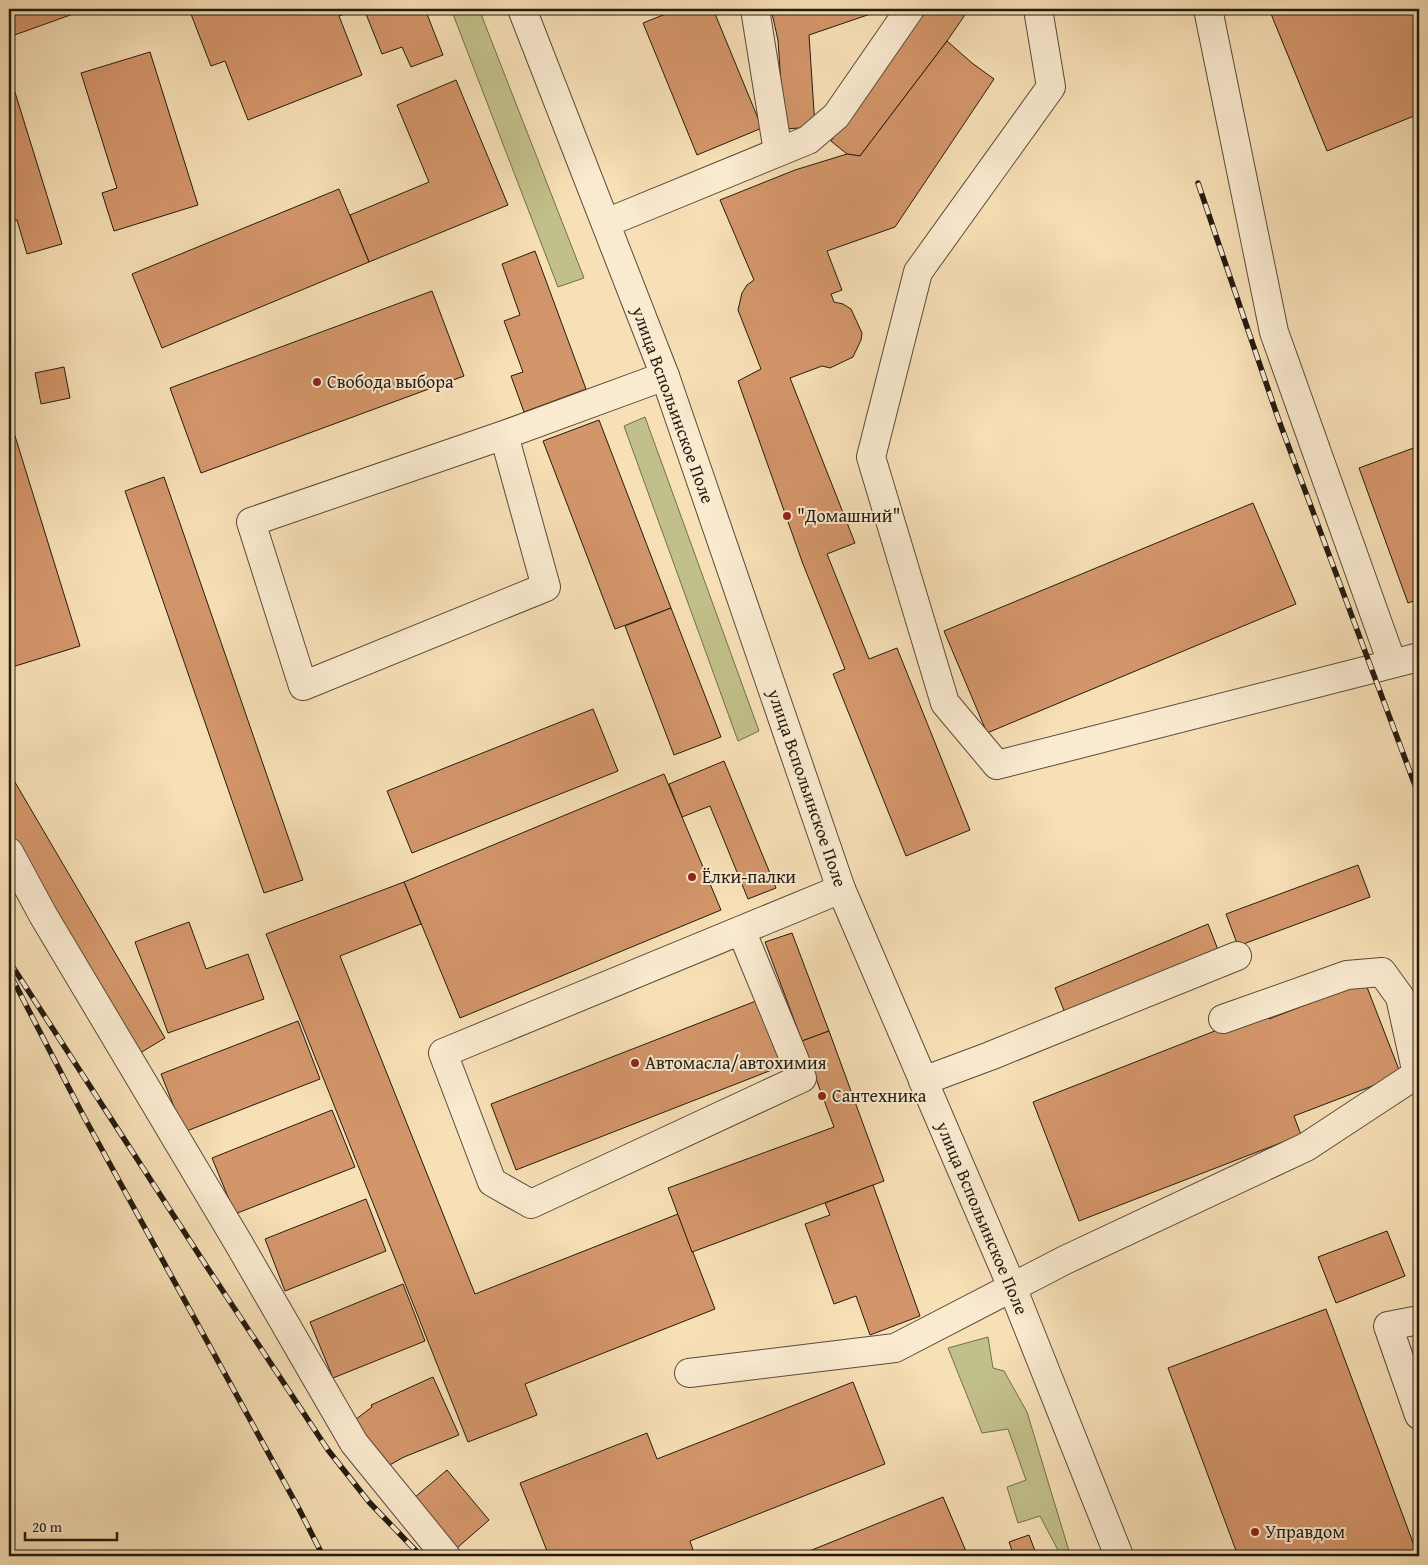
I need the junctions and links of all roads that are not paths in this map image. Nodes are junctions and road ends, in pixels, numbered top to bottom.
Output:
1 (522, 9) edge
2 (755, 9) edge
3 (910, 9) edge
4 (1038, 9) edge
5 (1208, 9) edge
6 (778, 152) junction
7 (606, 223) junction
8 (665, 376) junction
9 (504, 436) junction
10 (1419, 657) edge
11 (1392, 663) junction
12 (9, 852) edge
13 (841, 889) junction
14 (741, 930) junction
15 (1238, 956) dead end
16 (1223, 1020) dead end
17 (923, 1081) junction
18 (1012, 1287) junction
19 (1419, 1320) edge
20 (689, 1373) dead end
21 (1419, 1415) edge
22 (1111, 1554) edge
23 (446, 1556) edge

1 - 7 street, улица Вспольинское Поле
2 - 6 street
3 - 6 street
4 - 11 street
5 - 11 street
6 - 7 street
7 - 8 street, улица Вспольинское Поле
8 - 9 street
8 - 13 street, улица Вспольинское Поле
9 - 9 street
10 - 11 street
12 - 23 street
13 - 14 street
13 - 17 street, улица Вспольинское Поле
14 - 14 street
15 - 17 street
16 - 18 street
17 - 18 street, улица Вспольинское Поле
18 - 20 street
18 - 22 street, улица Вспольинское Поле
19 - 21 street

